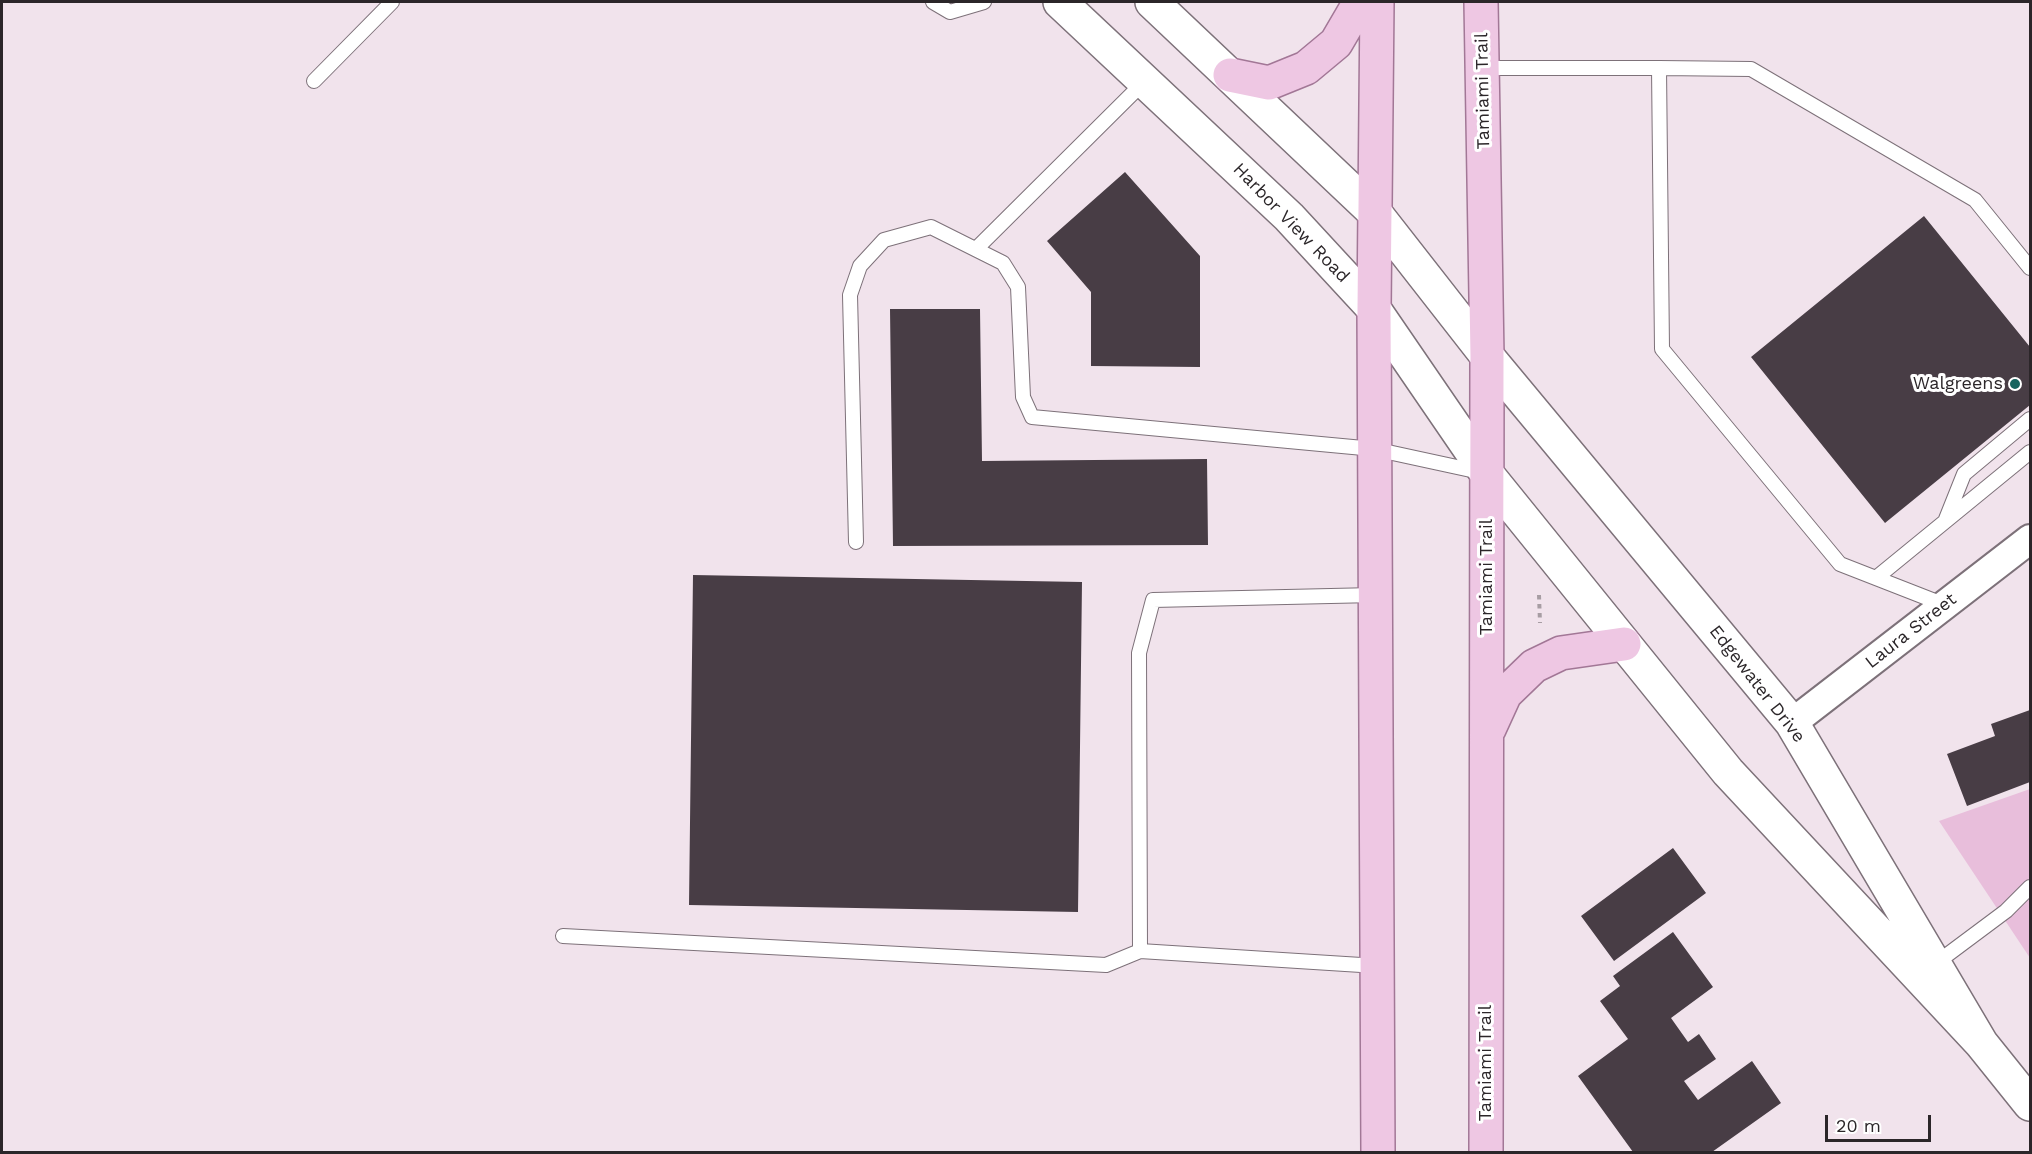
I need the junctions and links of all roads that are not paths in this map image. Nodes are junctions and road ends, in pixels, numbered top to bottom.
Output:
1 (392, 2) edge
2 (933, 2) edge
3 (984, 2) edge
4 (1060, 2) edge
5 (1152, 2) edge
6 (1360, 2) edge
7 (1377, 2) edge
8 (1481, 2) edge
9 (1482, 68) junction
10 (1659, 68) junction
11 (1230, 75) junction
12 (314, 81) dead end
13 (1145, 81) junction
14 (1376, 214) junction
15 (976, 249) junction
16 (2031, 268) edge
17 (1374, 309) junction
18 (1487, 356) junction
19 (2031, 419) edge
20 (1374, 449) junction
21 (2031, 452) edge
22 (1487, 474) junction
23 (1945, 520) junction
24 (2031, 539) edge
25 (856, 542) dead end
26 (1876, 578) junction
27 (1375, 595) junction
28 (1945, 605) junction
29 (1624, 644) junction
30 (1792, 723) junction
31 (1487, 733) junction
32 (2031, 887) edge
33 (563, 936) dead end
34 (1140, 951) junction
35 (1935, 963) junction
36 (1377, 966) junction
37 (1981, 1043) junction
38 (2031, 1104) edge
39 (1378, 1152) edge
40 (1486, 1152) edge

1 - 12 lane
2 - 3 lane
4 - 13 street, Harbor View Road
5 - 11 street
6 - 11 main road
7 - 14 main road
8 - 9 main road, Tamiami Trail
9 - 10 lane
9 - 18 main road, Tamiami Trail
10 - 16 lane
10 - 26 lane
11 - 14 street
13 - 15 lane
13 - 17 street, Harbor View Road
14 - 17 main road
14 - 18 street
15 - 20 lane
15 - 25 lane
17 - 20 main road
17 - 22 street, Harbor View Road
18 - 22 main road, Tamiami Trail
18 - 30 street, Edgewater Drive
19 - 23 lane
20 - 22 lane
20 - 27 main road
21 - 23 lane
22 - 29 street, Edgewater Drive
22 - 31 main road, Tamiami Trail
23 - 26 lane
24 - 28 street, Laura Street
26 - 28 lane
27 - 34 lane
27 - 36 main road
28 - 30 street, Laura Street
29 - 31 main road
29 - 37 street, Edgewater Drive
30 - 35 street, Edgewater Drive
31 - 40 main road, Tamiami Trail
32 - 35 lane
33 - 34 lane
34 - 36 lane
35 - 37 street, Edgewater Drive
36 - 39 main road
37 - 38 street, Edgewater Drive

